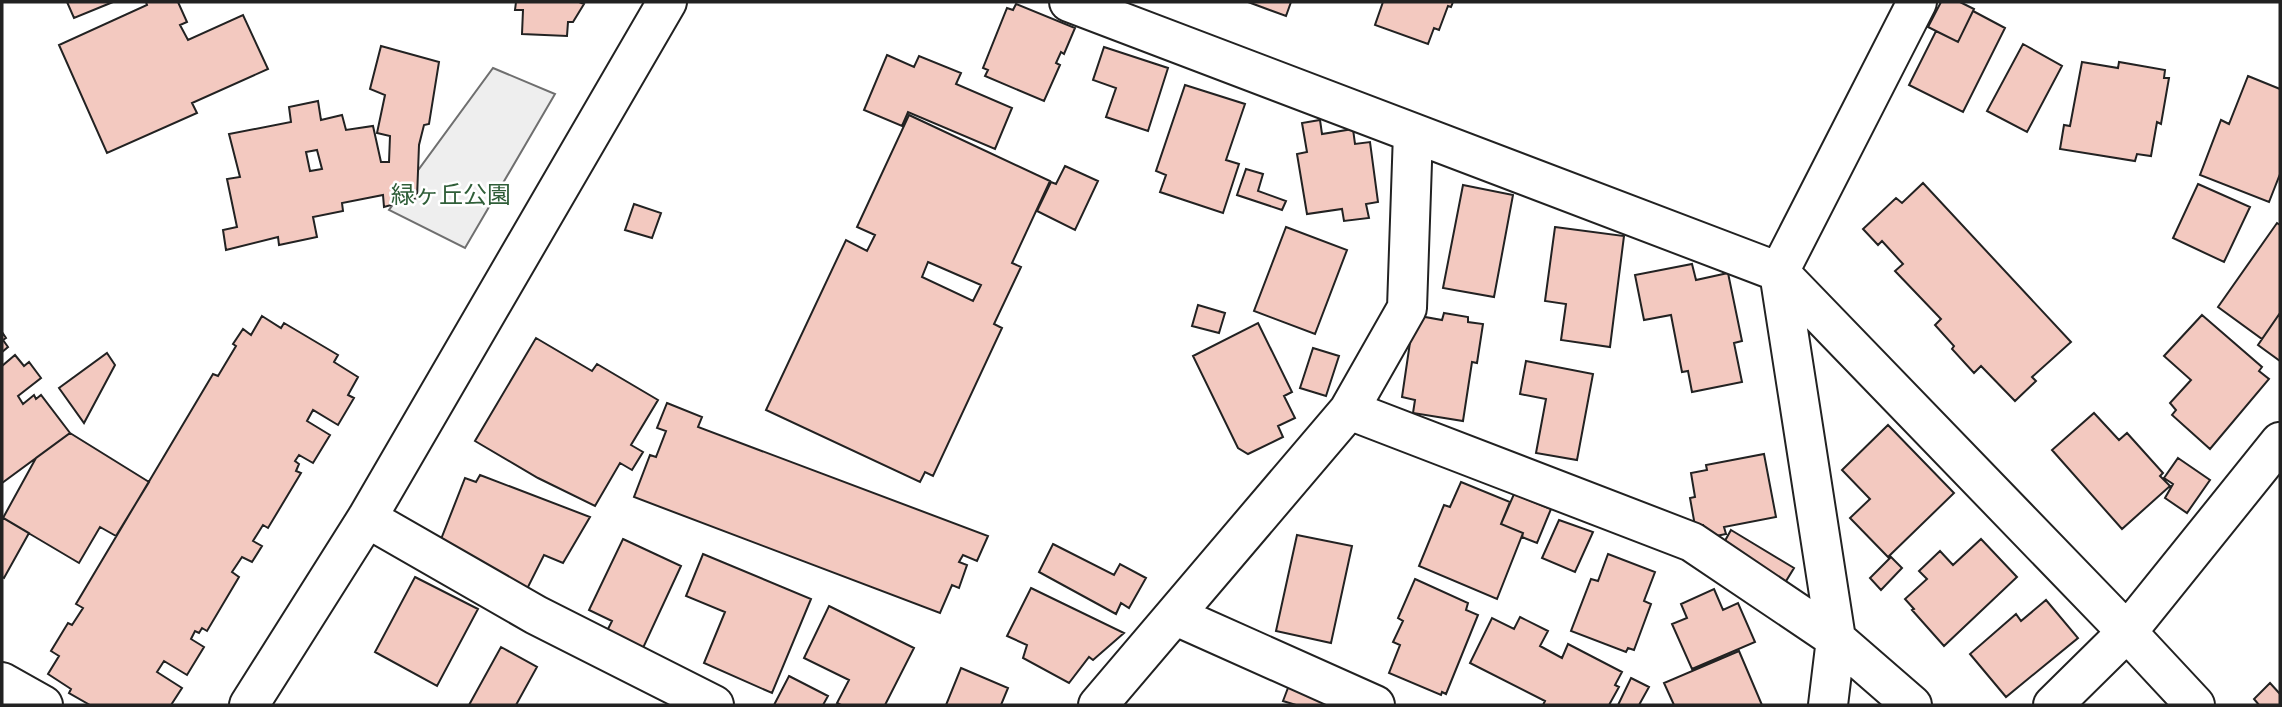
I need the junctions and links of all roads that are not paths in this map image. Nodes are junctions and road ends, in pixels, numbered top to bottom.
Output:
1 (667, 2) edge
2 (1069, 2) edge
3 (1917, 2) edge
4 (1413, 133) junction
5 (1779, 272) junction
6 (1349, 410) junction
7 (2280, 442) edge
8 (368, 518) junction
9 (1176, 616) junction
10 (2127, 632) junction
11 (1836, 639) junction
12 (2, 682) edge
13 (43, 705) edge
14 (249, 705) edge
15 (715, 705) edge
16 (1098, 705) edge
17 (1375, 705) edge
18 (1828, 705) edge
19 (1912, 705) edge
20 (2053, 705) edge
21 (2195, 705) edge

1 - 8 street
2 - 4 street
3 - 5 street
4 - 5 street
4 - 6 street
5 - 10 street
5 - 11 street
6 - 9 street
6 - 11 street
7 - 10 street
8 - 14 street
8 - 15 street
9 - 16 street
9 - 17 street
10 - 20 street
10 - 21 street
11 - 18 street
11 - 19 street
12 - 13 street

